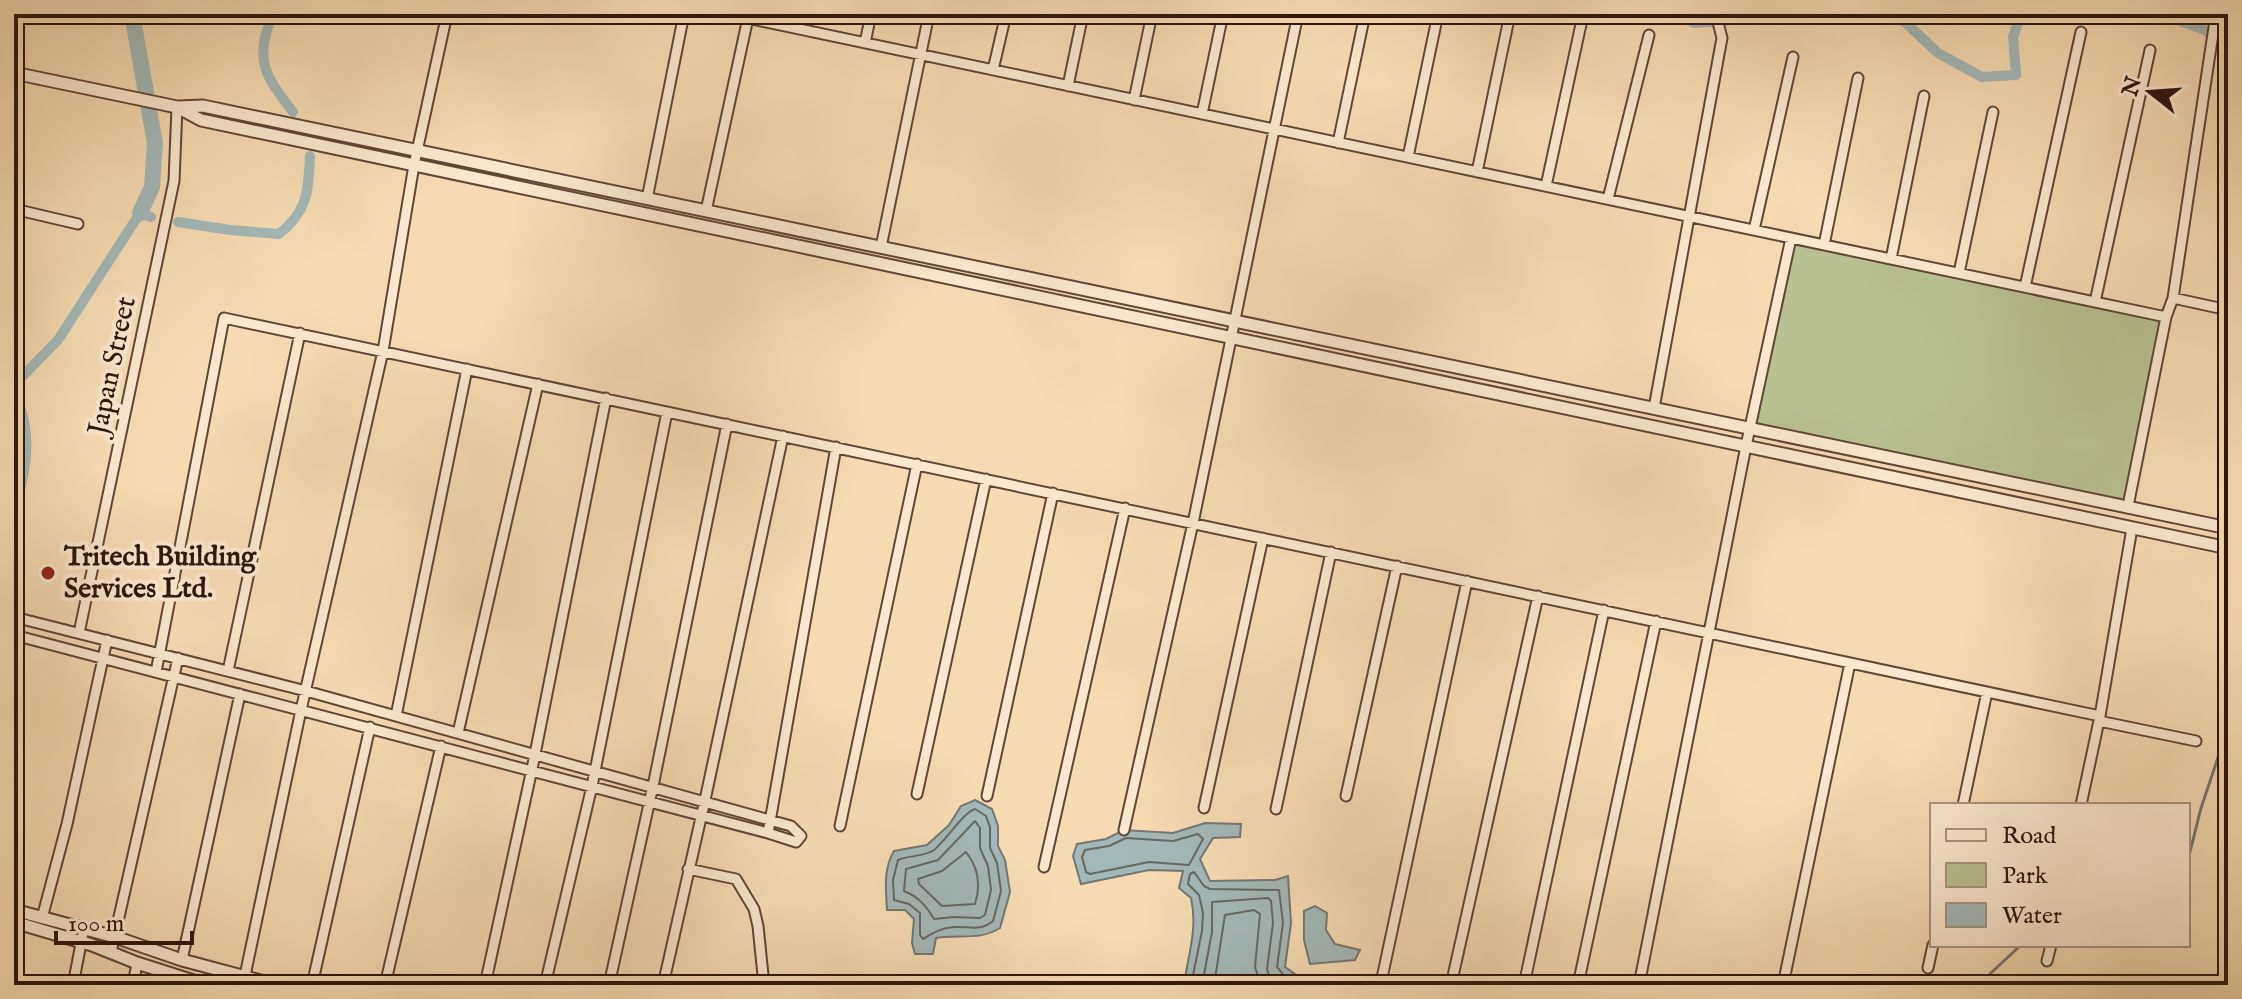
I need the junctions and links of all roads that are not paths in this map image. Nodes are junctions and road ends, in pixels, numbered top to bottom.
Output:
1 (447, 14) edge
2 (684, 14) edge
3 (728, 14) edge
4 (871, 14) edge
5 (929, 14) edge
6 (1006, 14) edge
7 (1083, 14) edge
8 (1152, 14) edge
9 (1223, 14) edge
10 (1298, 14) edge
11 (1365, 14) edge
12 (1438, 14) edge
13 (1510, 14) edge
14 (1716, 14) edge
15 (2216, 14) edge
16 (1583, 15) edge
17 (748, 18) junction
18 (2081, 32) dead end
19 (1649, 35) dead end
20 (865, 43) junction
21 (2150, 50) dead end
22 (921, 54) junction
23 (1793, 57) dead end
24 (993, 70) junction
25 (14, 73) edge
26 (1858, 78) dead end
27 (1068, 86) junction
28 (1924, 96) dead end
29 (1134, 100) junction
30 (177, 107) junction
31 (1993, 112) dead end
32 (1202, 114) junction
33 (1272, 129) junction
34 (1338, 143) junction
35 (419, 151) junction
36 (1408, 157) junction
37 (414, 165) junction
38 (1477, 172) junction
39 (1546, 186) junction
40 (647, 199) junction
41 (1608, 199) junction
42 (14, 209) edge
43 (706, 211) junction
44 (1690, 217) junction
45 (78, 224) dead end
46 (1754, 230) junction
47 (1791, 238) junction
48 (1824, 245) junction
49 (881, 247) junction
50 (1891, 259) junction
51 (1959, 273) junction
52 (2025, 287) junction
53 (2173, 298) junction
54 (2095, 302) junction
55 (2228, 310) edge
56 (2166, 317) junction
57 (1235, 321) junction
58 (300, 333) junction
59 (1232, 338) junction
60 (383, 351) junction
61 (467, 369) junction
62 (538, 384) junction
63 (606, 398) junction
64 (1654, 408) junction
65 (667, 412) junction
66 (727, 424) junction
67 (1751, 428) junction
68 (783, 436) junction
69 (1746, 446) junction
70 (836, 447) junction
71 (917, 464) junction
72 (986, 479) junction
73 (1053, 493) junction
74 (2128, 506) junction
75 (1125, 508) junction
76 (1193, 523) junction
77 (2132, 528) junction
78 (2228, 528) edge
79 (1263, 538) junction
80 (2228, 548) edge
81 (1331, 552) junction
82 (1397, 566) junction
83 (1467, 581) junction
84 (1538, 596) junction
85 (1604, 610) junction
86 (14, 617) edge
87 (1656, 621) junction
88 (1709, 632) junction
89 (79, 633) junction
90 (14, 635) edge
91 (107, 640) junction
92 (160, 654) junction
93 (103, 658) junction
94 (178, 658) junction
95 (1850, 663) junction
96 (228, 671) junction
97 (156, 672) junction
98 (173, 676) junction
99 (306, 691) junction
100 (1987, 692) junction
101 (240, 694) junction
102 (301, 710) junction
103 (396, 716) junction
104 (2099, 719) junction
105 (370, 727) junction
106 (458, 733) junction
107 (2196, 741) dead end
108 (441, 746) junction
109 (535, 754) junction
110 (532, 769) junction
111 (595, 770) junction
112 (592, 786) junction
113 (653, 786) junction
114 (917, 794) dead end
115 (987, 796) dead end
116 (1346, 796) dead end
117 (705, 800) junction
118 (650, 801) junction
119 (1963, 803) edge
120 (2081, 803) edge
121 (1204, 808) dead end
122 (1276, 809) dead end
123 (702, 815) junction
124 (771, 818) junction
125 (840, 826) dead end
126 (1124, 830) dead end
127 (768, 833) junction
128 (1044, 867) dead end
129 (688, 869) junction
130 (14, 910) edge
131 (42, 918) junction
132 (14, 922) edge
133 (84, 928) junction
134 (115, 937) junction
135 (81, 942) junction
136 (1933, 947) edge
137 (2050, 947) edge
138 (111, 952) junction
139 (182, 960) junction
140 (2047, 961) dead end
141 (137, 963) junction
142 (1928, 968) dead end
143 (1382, 978) dead end
144 (244, 981) edge
145 (187, 982) edge
146 (73, 985) edge
147 (133, 985) edge
148 (206, 985) edge
149 (276, 985) edge
150 (312, 985) edge
151 (385, 985) edge
152 (485, 985) edge
153 (545, 985) edge
154 (609, 985) edge
155 (663, 985) edge
156 (764, 985) edge
157 (1451, 985) edge
158 (1524, 985) edge
159 (1578, 985) edge
160 (1639, 985) edge
161 (1783, 985) edge

1 - 35 street
2 - 40 street
3 - 17 street
4 - 20 street
5 - 22 street
6 - 24 street
7 - 27 street
8 - 29 street
9 - 32 street
10 - 33 street
11 - 34 street
12 - 36 street
13 - 38 street
14 - 44 street
15 - 53 street
16 - 39 street
17 - 20 street
17 - 43 street
18 - 52 street
19 - 41 street
20 - 22 street
21 - 54 street
22 - 24 street
22 - 49 street
23 - 46 street
24 - 27 street
25 - 30 street
26 - 48 street
27 - 29 street
28 - 50 street
29 - 32 street
30 - 35 street
30 - 37 street
30 - 89 street, Japan Street
31 - 51 street
32 - 33 street
33 - 34 street
33 - 57 street
34 - 36 street
35 - 37 street
35 - 40 street
36 - 38 street
37 - 59 street
37 - 60 street
38 - 39 street
39 - 41 street
40 - 43 street
41 - 44 street
42 - 45 street
43 - 49 street
44 - 46 street
44 - 64 street
46 - 47 street
47 - 48 street
47 - 67 street
48 - 50 street
49 - 57 street
50 - 51 street
51 - 52 street
52 - 54 street
53 - 55 street
53 - 56 street
54 - 56 street
56 - 74 street
57 - 59 street
57 - 64 street
58 - 60 street
58 - 92 street
58 - 96 street
59 - 69 street
59 - 76 street
60 - 61 street
60 - 99 street
61 - 62 street
61 - 103 street
62 - 63 street
62 - 106 street
63 - 65 street
63 - 109 street
64 - 67 street
65 - 66 street
65 - 111 street
66 - 68 street
66 - 113 street
67 - 69 street
67 - 74 street
68 - 70 street
68 - 117 street
69 - 77 street
69 - 88 street
70 - 71 street
70 - 124 street
71 - 72 street
71 - 125 street
72 - 73 street
72 - 114 street
73 - 75 street
73 - 115 street
74 - 77 street
74 - 78 street
75 - 76 street
75 - 128 street
76 - 79 street
76 - 126 street
77 - 80 street
77 - 104 street
79 - 81 street
79 - 121 street
81 - 82 street
81 - 122 street
82 - 83 street
82 - 116 street
83 - 84 street
83 - 143 street
84 - 85 street
84 - 157 street
85 - 87 street
85 - 158 street
86 - 89 street
87 - 88 street
87 - 159 street
88 - 95 street
88 - 160 street
89 - 91 street
90 - 93 street
91 - 92 street
91 - 93 street
92 - 94 street
92 - 97 street
93 - 97 street
93 - 131 street
94 - 96 street
94 - 98 street
95 - 100 street
95 - 161 street
96 - 99 street
97 - 98 street
98 - 101 street
98 - 134 street
99 - 102 street
99 - 103 street
100 - 104 street
100 - 119 street
101 - 102 street
101 - 139 street
102 - 105 street
102 - 144 street
103 - 106 street
104 - 107 street
104 - 120 street
105 - 108 street
105 - 150 street
106 - 109 street
108 - 110 street
108 - 151 street
109 - 110 street
109 - 111 street
110 - 112 street
110 - 152 street
111 - 112 street
111 - 113 street
112 - 118 street
112 - 153 street
113 - 117 street
113 - 118 street
117 - 123 street
117 - 124 street
118 - 123 street
118 - 154 street
123 - 127 street
123 - 129 street
124 - 127 street
124 - 127 street
129 - 155 street
129 - 156 street
130 - 131 street
131 - 133 street
132 - 135 street
133 - 134 street
133 - 135 street
134 - 138 street
134 - 139 street
135 - 138 street
135 - 146 street
136 - 142 street
137 - 140 street
138 - 141 street
139 - 144 street
141 - 145 street
141 - 147 street
144 - 149 street
145 - 148 street

